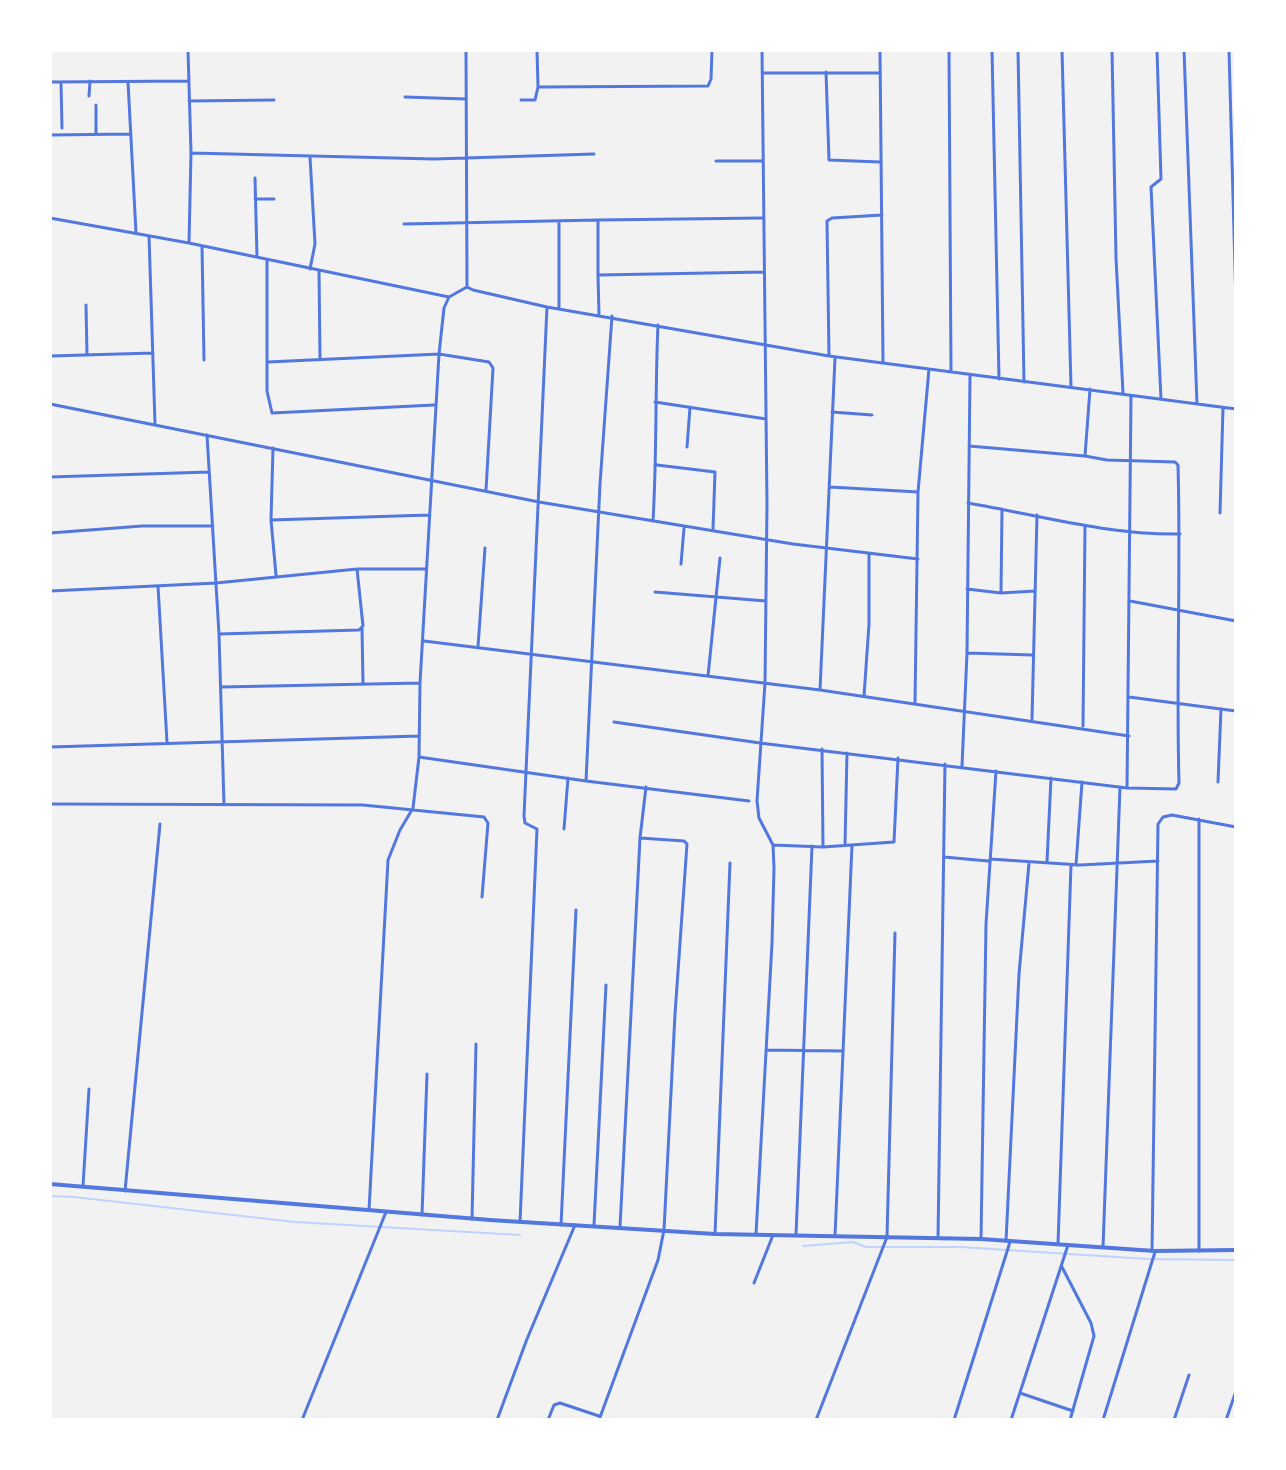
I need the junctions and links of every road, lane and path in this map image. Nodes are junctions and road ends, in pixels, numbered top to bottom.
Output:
1 (188, 50) edge
2 (466, 50) edge
3 (537, 50) edge
4 (712, 50) edge
5 (762, 50) edge
6 (880, 50) edge
7 (949, 50) edge
8 (992, 50) edge
9 (1018, 50) edge
10 (1062, 50) edge
11 (1112, 50) edge
12 (1157, 50) edge
13 (1184, 50) edge
14 (1229, 50) edge
15 (826, 72) junction
16 (763, 73) junction
17 (880, 73) junction
18 (90, 81) junction
19 (188, 81) junction
20 (50, 82) edge
21 (61, 82) junction
22 (128, 82) junction
23 (538, 87) junction
24 (1229, 89) junction
25 (1236, 89) edge
26 (89, 96) dead end
27 (405, 97) dead end
28 (466, 99) junction
29 (274, 100) dead end
30 (521, 100) dead end
31 (189, 101) junction
32 (96, 105) dead end
33 (62, 128) dead end
34 (96, 134) junction
35 (131, 134) junction
36 (50, 135) edge
37 (191, 153) junction
38 (594, 154) dead end
39 (310, 157) junction
40 (466, 158) junction
41 (716, 161) dead end
42 (763, 161) junction
43 (881, 162) junction
44 (255, 178) dead end
45 (255, 199) junction
46 (274, 199) dead end
47 (882, 215) junction
48 (50, 218) edge
49 (764, 218) junction
50 (598, 220) junction
51 (559, 221) junction
52 (467, 223) junction
53 (404, 224) dead end
54 (136, 233) junction
55 (149, 236) junction
56 (189, 243) junction
57 (202, 246) junction
58 (257, 257) junction
59 (267, 260) junction
60 (310, 269) junction
61 (319, 270) junction
62 (764, 272) junction
63 (598, 275) junction
64 (467, 287) junction
65 (449, 297) junction
66 (86, 305) dead end
67 (1236, 305) edge
68 (547, 307) junction
69 (559, 308) junction
70 (599, 315) junction
71 (612, 316) junction
72 (658, 325) junction
73 (765, 345) junction
74 (153, 353) junction
75 (439, 354) junction
76 (87, 355) junction
77 (50, 356) edge
78 (829, 356) junction
79 (835, 357) junction
80 (320, 358) junction
81 (204, 360) dead end
82 (268, 362) junction
83 (883, 363) junction
84 (929, 369) junction
85 (951, 372) junction
86 (970, 375) junction
87 (999, 379) junction
88 (1024, 382) junction
89 (1071, 387) junction
90 (1090, 389) junction
91 (1123, 393) junction
92 (1131, 394) junction
93 (1161, 399) junction
94 (655, 402) junction
95 (50, 404) edge
96 (1197, 404) junction
97 (434, 405) junction
98 (690, 407) junction
99 (1223, 408) junction
100 (1236, 409) edge
101 (831, 412) junction
102 (872, 415) dead end
103 (766, 419) junction
104 (155, 424) junction
105 (207, 435) junction
106 (969, 446) junction
107 (687, 447) dead end
108 (273, 448) junction
109 (1085, 456) junction
110 (1130, 461) junction
111 (657, 465) junction
112 (209, 472) junction
113 (50, 477) edge
114 (432, 480) junction
115 (828, 487) junction
116 (486, 491) junction
117 (918, 492) junction
118 (539, 502) junction
119 (968, 503) junction
120 (1002, 509) junction
121 (599, 511) junction
122 (1220, 513) dead end
123 (429, 515) junction
124 (1037, 515) junction
125 (271, 520) junction
126 (653, 521) junction
127 (213, 526) junction
128 (1085, 526) junction
129 (685, 527) junction
130 (713, 530) junction
131 (1131, 532) junction
132 (50, 533) edge
133 (1180, 534) junction
134 (766, 540) junction
135 (827, 547) junction
136 (485, 548) dead end
137 (869, 553) junction
138 (720, 558) dead end
139 (918, 559) junction
140 (681, 564) dead end
141 (357, 569) junction
142 (426, 569) junction
143 (276, 575) junction
144 (216, 583) junction
145 (158, 586) junction
146 (966, 589) junction
147 (50, 591) edge
148 (1035, 591) junction
149 (655, 592) dead end
150 (1001, 593) junction
151 (716, 596) junction
152 (766, 601) junction
153 (1130, 601) junction
154 (1180, 611) junction
155 (1236, 621) edge
156 (362, 628) junction
157 (219, 634) junction
158 (424, 641) junction
159 (478, 647) junction
160 (532, 653) junction
161 (967, 653) junction
162 (1033, 655) junction
163 (591, 660) junction
164 (708, 676) junction
165 (363, 683) junction
166 (420, 683) junction
167 (765, 683) junction
168 (221, 687) junction
169 (820, 690) junction
170 (864, 696) junction
171 (1129, 697) junction
172 (915, 703) junction
173 (1177, 704) junction
174 (1221, 709) junction
175 (964, 710) junction
176 (1236, 711) edge
177 (1032, 720) junction
178 (614, 722) dead end
179 (1083, 728) junction
180 (419, 736) junction
181 (1129, 736) junction
182 (221, 740) junction
183 (760, 743) junction
184 (168, 744) junction
185 (50, 747) edge
186 (822, 749) junction
187 (847, 752) junction
188 (419, 757) junction
189 (898, 758) junction
190 (945, 764) junction
191 (962, 766) junction
192 (996, 771) junction
193 (526, 772) junction
194 (568, 778) junction
195 (1051, 778) junction
196 (586, 781) junction
197 (1082, 782) junction
198 (1218, 782) dead end
199 (646, 787) junction
200 (1120, 787) junction
201 (1127, 788) junction
202 (753, 801) junction
203 (50, 804) edge
204 (224, 805) junction
205 (413, 808) junction
206 (1199, 819) junction
207 (160, 824) dead end
208 (1236, 827) edge
209 (564, 829) dead end
210 (640, 838) junction
211 (773, 845) junction
212 (845, 845) junction
213 (852, 845) junction
214 (812, 846) junction
215 (823, 847) junction
216 (944, 857) junction
217 (989, 860) junction
218 (1158, 861) junction
219 (730, 863) dead end
220 (1029, 863) junction
221 (1116, 863) junction
222 (1047, 864) junction
223 (1073, 865) junction
224 (482, 897) dead end
225 (576, 910) dead end
226 (895, 933) dead end
227 (606, 985) dead end
228 (476, 1044) dead end
229 (767, 1050) junction
230 (803, 1051) junction
231 (843, 1051) junction
232 (427, 1074) dead end
233 (89, 1089) dead end
234 (1236, 1141) edge
235 (50, 1184) edge
236 (83, 1187) junction
237 (125, 1191) junction
238 (369, 1210) junction
239 (386, 1212) junction
240 (422, 1215) junction
241 (472, 1219) junction
242 (520, 1222) junction
243 (561, 1225) junction
244 (575, 1225) junction
245 (594, 1226) junction
246 (620, 1227) junction
247 (664, 1230) junction
248 (715, 1234) junction
249 (756, 1234) junction
250 (773, 1235) junction
251 (796, 1235) junction
252 (835, 1236) junction
253 (887, 1237) junction
254 (938, 1238) junction
255 (981, 1239) junction
256 (1008, 1243) junction
257 (1058, 1244) junction
258 (1068, 1248) junction
259 (1103, 1248) junction
260 (1236, 1250) edge
261 (1199, 1251) junction
262 (1154, 1253) junction
263 (1062, 1267) junction
264 (754, 1283) dead end
265 (1189, 1375) dead end
266 (1236, 1391) edge
267 (1020, 1393) junction
268 (1073, 1411) junction
269 (600, 1418) edge
270 (302, 1420) edge
271 (497, 1420) edge
272 (548, 1420) edge
273 (816, 1420) edge
274 (954, 1420) edge
275 (1011, 1420) edge
276 (1070, 1420) edge
277 (1103, 1420) edge
278 (1174, 1420) edge
279 (1226, 1420) edge

1 - 19 street
2 - 28 street
3 - 23 street
4 - 23 street
5 - 16 street
6 - 17 street
7 - 85 street
8 - 87 street
9 - 88 street
10 - 89 street
11 - 91 street
12 - 93 street
13 - 96 street
14 - 24 street
15 - 16 street
15 - 17 street
15 - 43 street
16 - 42 street
17 - 43 street
18 - 21 street
18 - 22 street
18 - 26 street
19 - 22 street
19 - 31 street
20 - 21 street
21 - 33 street
22 - 35 street
23 - 30 street
24 - 25 street
24 - 67 street
27 - 28 street
28 - 40 street
29 - 31 street
31 - 37 street
32 - 34 street
34 - 35 street
34 - 36 street
35 - 54 street
37 - 39 street
37 - 56 street
38 - 40 street
39 - 40 street
39 - 60 street
40 - 52 street
41 - 42 street
42 - 49 street
43 - 47 street
44 - 45 street
45 - 46 street
45 - 58 street
47 - 78 street
47 - 83 street
48 - 54 street
49 - 50 street
49 - 62 street
50 - 51 street
50 - 63 street
51 - 52 street
51 - 69 street
52 - 53 street
52 - 64 street
54 - 55 street
55 - 56 street
55 - 74 street
56 - 57 street
57 - 58 street
57 - 81 street
58 - 59 street
59 - 60 street
59 - 82 street
60 - 61 street
61 - 65 street
61 - 80 street
62 - 63 street
62 - 73 street
63 - 70 street
64 - 65 street
64 - 68 street
65 - 75 street
66 - 76 street
68 - 69 street
68 - 118 street
69 - 70 street
70 - 71 street
71 - 72 street
71 - 121 street
72 - 73 street
72 - 94 street
73 - 78 street
73 - 103 street
74 - 76 street
74 - 104 street
75 - 80 street
75 - 97 street
75 - 116 street
76 - 77 street
78 - 79 street
79 - 83 street
79 - 101 street
80 - 82 street
82 - 97 street
83 - 84 street
84 - 85 street
84 - 117 street
85 - 86 street
86 - 87 street
86 - 106 street
87 - 88 street
88 - 89 street
89 - 90 street
90 - 91 street
90 - 109 street
91 - 92 street
92 - 93 street
92 - 110 street
93 - 96 street
94 - 98 street
94 - 111 street
95 - 104 street
96 - 99 street
97 - 114 street
98 - 103 street
98 - 107 street
99 - 100 street
99 - 122 street
101 - 102 street
101 - 115 street
103 - 134 street
104 - 105 street
105 - 108 street
105 - 112 street
106 - 109 street
106 - 119 street
108 - 114 street
108 - 125 street
109 - 110 street
110 - 131 street
110 - 133 street
111 - 126 street
111 - 130 street
112 - 113 street
112 - 127 street
114 - 116 street
114 - 123 street
115 - 117 street
115 - 135 street
116 - 118 street
117 - 139 street
118 - 121 street
118 - 160 street
119 - 120 street
119 - 146 street
120 - 124 street
120 - 150 street
121 - 126 street
121 - 163 street
123 - 125 street
123 - 142 street
124 - 128 street
124 - 148 street
125 - 143 street
126 - 129 street
127 - 132 street
127 - 144 street
128 - 131 street
128 - 179 street
129 - 130 street
129 - 140 street
130 - 134 street
131 - 133 street
131 - 153 street
133 - 154 street
134 - 135 street
134 - 152 street
135 - 137 street
135 - 169 street
136 - 159 street
137 - 139 street
137 - 170 street
138 - 151 street
139 - 172 street
141 - 142 street
141 - 143 street
141 - 156 street
142 - 158 street
143 - 144 street
144 - 145 street
144 - 157 street
145 - 147 street
145 - 184 street
146 - 150 street
146 - 161 street
148 - 150 street
148 - 162 street
149 - 151 street
151 - 152 street
151 - 164 street
152 - 167 street
153 - 154 street
153 - 171 street
154 - 155 street
154 - 173 street
156 - 157 street
156 - 165 street
157 - 168 street
158 - 159 street
158 - 166 street
159 - 160 street
160 - 163 street
160 - 193 street
161 - 162 street
161 - 175 street
162 - 177 street
163 - 164 street
163 - 196 street
164 - 167 street
165 - 166 street
165 - 168 street
166 - 180 street
167 - 169 street
167 - 183 street
168 - 182 street
169 - 170 street
170 - 172 street
171 - 173 street
171 - 181 street
172 - 175 street
173 - 174 street
173 - 201 street
174 - 176 street
174 - 198 street
175 - 177 street
175 - 191 street
177 - 179 street
178 - 183 street
179 - 181 street
180 - 182 street
180 - 188 street
181 - 201 street
182 - 184 street
182 - 204 street
183 - 186 street
183 - 202 street
184 - 185 street
186 - 187 street
186 - 215 street
187 - 189 street
187 - 212 street
188 - 193 street
188 - 205 street
189 - 190 street
189 - 213 street
190 - 191 street
190 - 216 street
191 - 192 street
192 - 195 street
192 - 217 street
193 - 194 street
193 - 242 street
194 - 196 street
194 - 209 street
195 - 197 street
195 - 222 street
196 - 199 street
197 - 200 street
197 - 223 street
199 - 202 street
199 - 210 street
200 - 201 street
200 - 221 street
202 - 211 street
203 - 204 street
204 - 205 street
205 - 224 street
205 - 238 street
206 - 208 street
206 - 218 street
206 - 261 street
207 - 237 street
210 - 246 street
210 - 247 street
211 - 214 street
211 - 229 street
212 - 213 street
212 - 215 street
213 - 231 street
214 - 215 street
214 - 230 street
216 - 217 street
216 - 254 street
217 - 220 street
217 - 255 street
218 - 221 street
218 - 262 street
219 - 248 street
220 - 222 street
220 - 256 street
221 - 223 street
221 - 259 street
222 - 223 street
223 - 257 street
225 - 243 street
226 - 253 street
227 - 245 street
228 - 241 street
229 - 230 street
229 - 249 street
230 - 231 street
230 - 251 street
231 - 252 street
232 - 240 street
233 - 236 street
234 - 260 street
235 - 236 street
236 - 237 street
237 - 238 street
238 - 239 street
239 - 240 street
239 - 270 street
240 - 241 street
241 - 242 street
242 - 243 street
243 - 244 street
244 - 245 street
244 - 271 street
245 - 246 street
246 - 247 street
247 - 248 street
247 - 269 street
248 - 249 street
249 - 250 street
250 - 251 street
250 - 264 street
251 - 252 street
252 - 253 street
253 - 254 street
253 - 273 street
254 - 255 street
255 - 256 street
256 - 257 street
256 - 274 street
257 - 258 street
258 - 259 street
258 - 263 street
259 - 262 street
260 - 261 street
261 - 262 street
262 - 277 street
263 - 267 street
263 - 268 street
265 - 278 street
266 - 279 street
267 - 268 street
267 - 275 street
268 - 276 street
269 - 272 street

